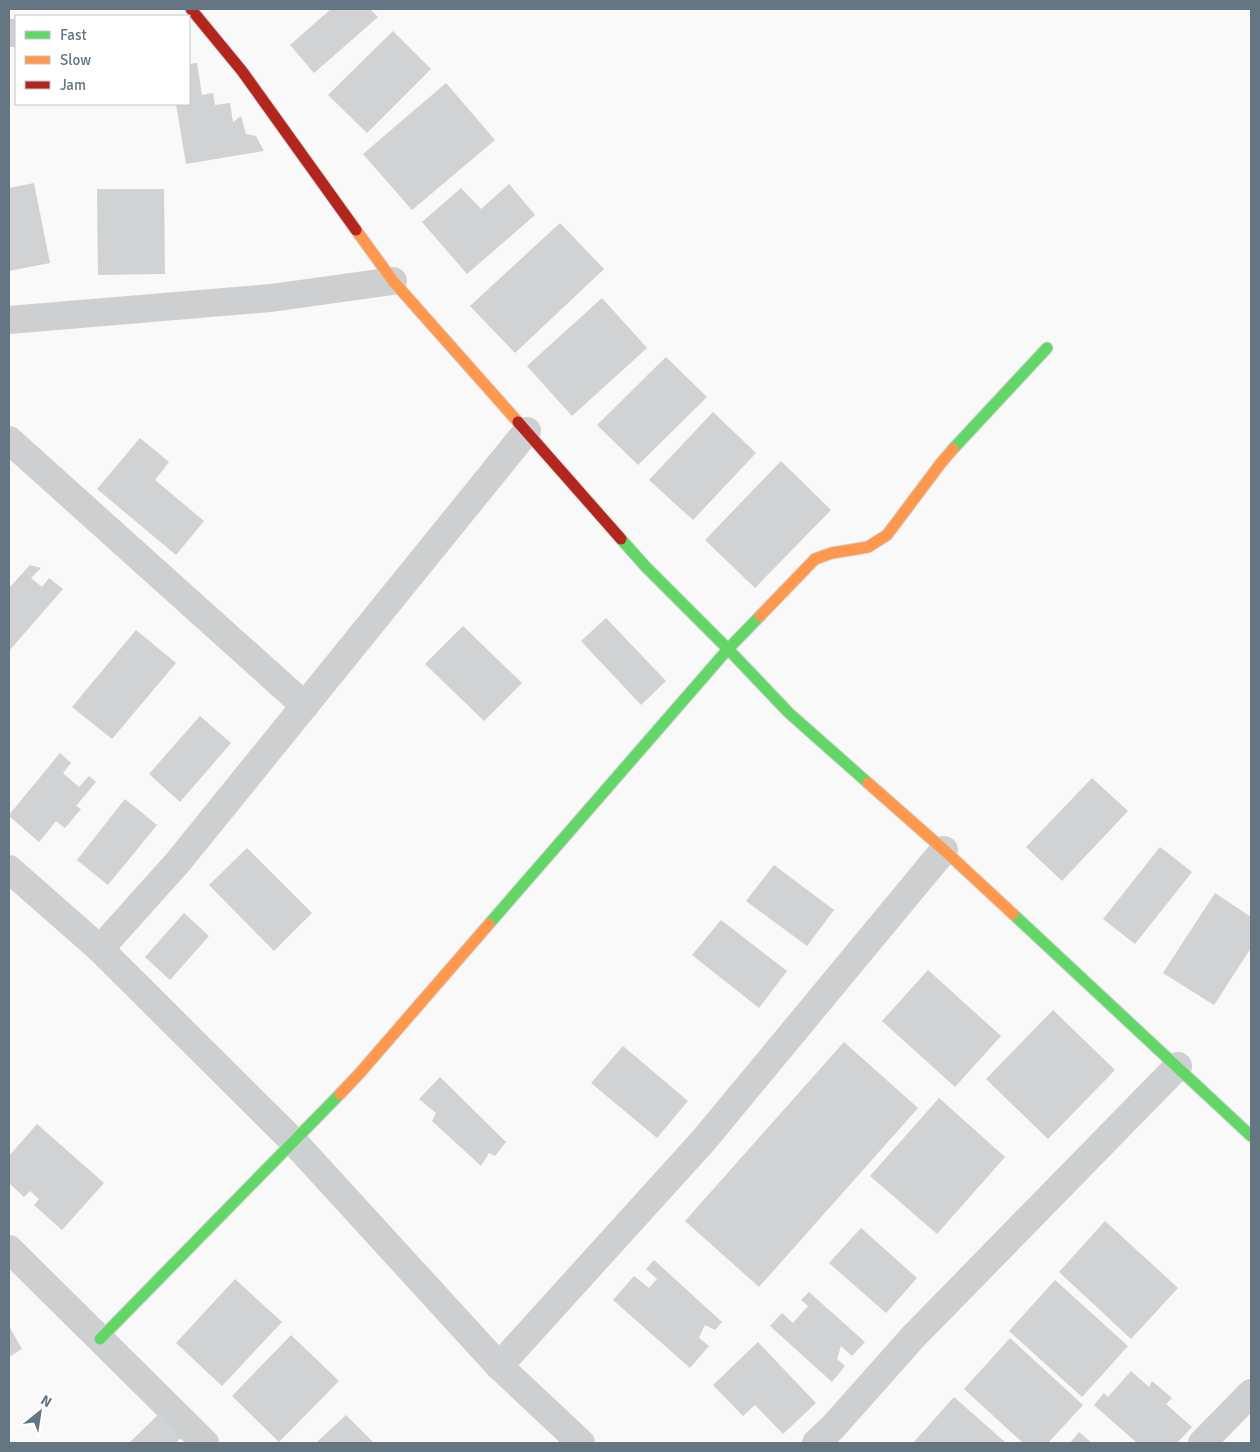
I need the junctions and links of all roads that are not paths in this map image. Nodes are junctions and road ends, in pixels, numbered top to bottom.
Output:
1 (193, 17) edge
2 (393, 281) junction
3 (9, 320) edge
4 (1047, 348) dead end
5 (527, 431) junction
6 (9, 440) edge
7 (728, 649) junction
8 (304, 706) junction
9 (944, 850) junction
10 (9, 869) edge
11 (100, 949) junction
12 (1178, 1066) junction
13 (1251, 1136) edge
14 (294, 1142) junction
15 (9, 1249) edge
16 (100, 1339) junction
17 (499, 1366) junction
18 (1251, 1393) edge
19 (205, 1443) edge
20 (581, 1443) edge
21 (816, 1443) edge
22 (1202, 1443) edge

1 - 2 street
2 - 3 street
2 - 5 street
4 - 7 street
5 - 7 street
5 - 8 street
6 - 8 street
7 - 9 street
7 - 14 street
8 - 11 street
9 - 12 street
9 - 17 street
10 - 11 street
11 - 14 street
12 - 13 street
12 - 21 street
14 - 16 street
14 - 17 street
15 - 16 street
16 - 19 street
17 - 20 street
18 - 22 street

